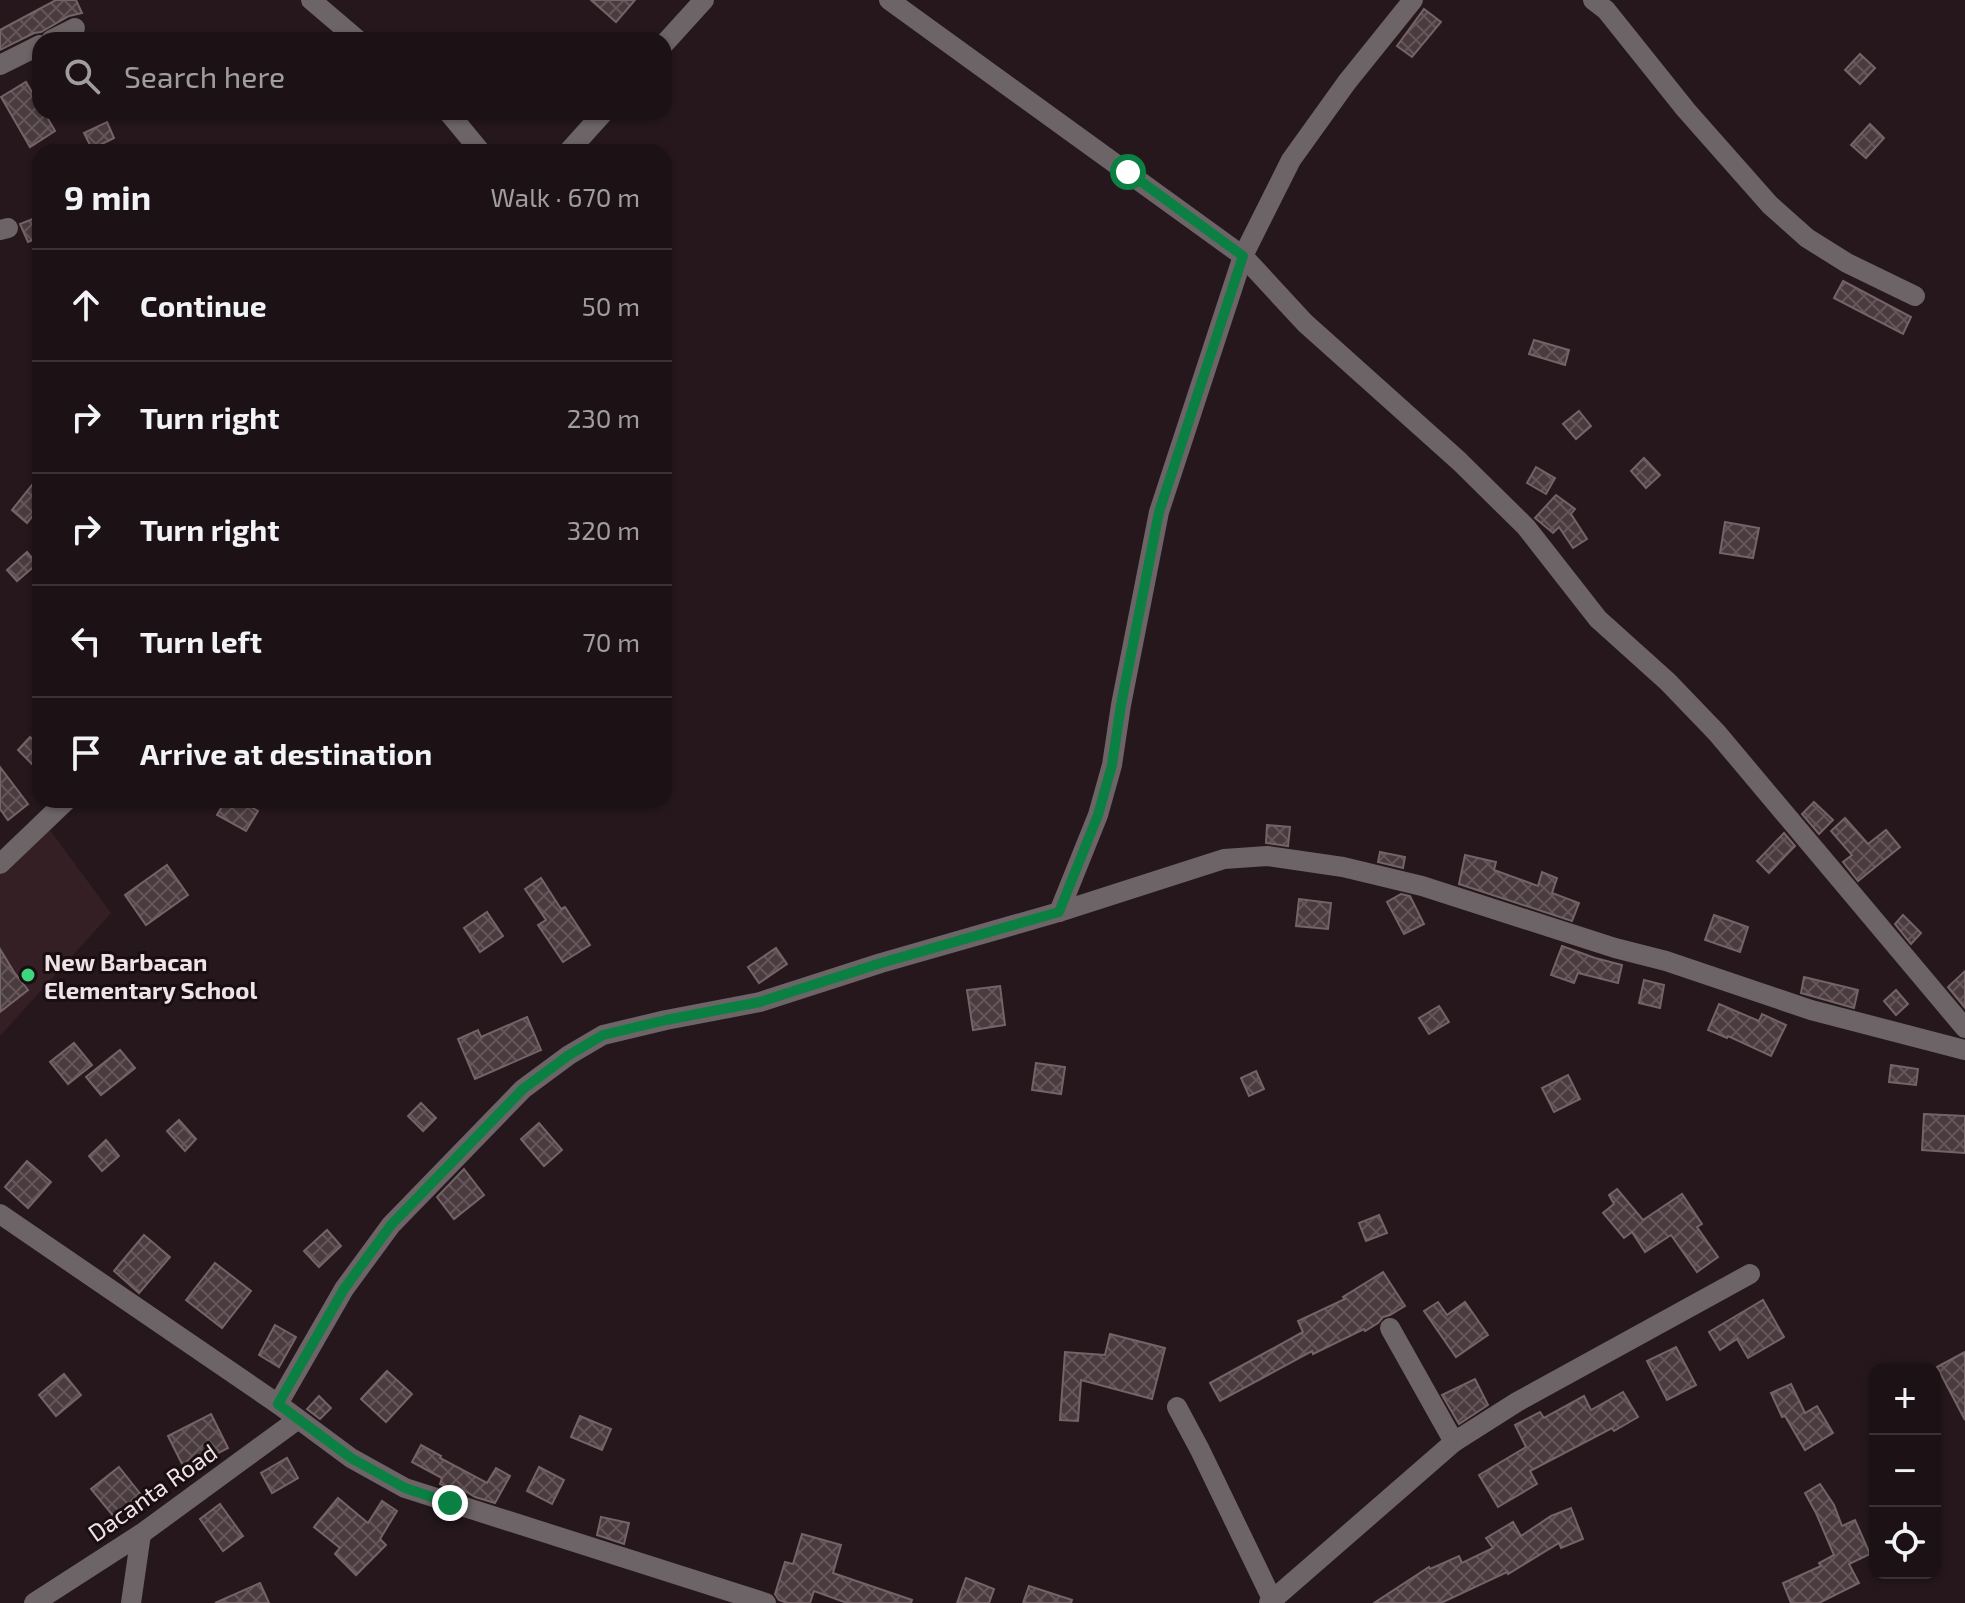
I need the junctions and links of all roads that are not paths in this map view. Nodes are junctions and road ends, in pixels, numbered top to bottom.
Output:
1 (311, 0) edge
2 (704, 0) edge
3 (889, 0) edge
4 (1413, 0) edge
5 (1593, 0) edge
6 (75, 28) dead end
7 (67, 32) edge
8 (349, 32) edge
9 (672, 35) edge
10 (32, 49) edge
11 (0, 65) edge
12 (455, 120) edge
13 (597, 120) edge
14 (474, 144) edge
15 (575, 144) edge
16 (1243, 256) junction
17 (1915, 296) dead end
18 (59, 808) edge
19 (0, 864) edge
20 (1059, 912) junction
21 (1965, 1028) edge
22 (1965, 1050) edge
23 (0, 1214) edge
24 (1750, 1274) dead end
25 (1390, 1328) dead end
26 (278, 1404) junction
27 (1177, 1407) dead end
28 (297, 1420) junction
29 (1454, 1442) junction
30 (141, 1534) junction
31 (1270, 1601) edge
32 (34, 1603) edge
33 (131, 1603) edge
34 (763, 1603) edge

1 - 8 street
2 - 9 street
3 - 16 street
4 - 16 street
5 - 17 street
6 - 7 street
10 - 11 street
12 - 14 street
13 - 15 street
16 - 20 street
16 - 21 street
18 - 19 street
20 - 22 street
20 - 26 street
23 - 26 street
24 - 29 street
25 - 29 street
26 - 28 street
27 - 31 street
28 - 30 street, Dacanta Road
28 - 34 street
29 - 31 street
30 - 32 street, Dacanta Road
30 - 33 street

